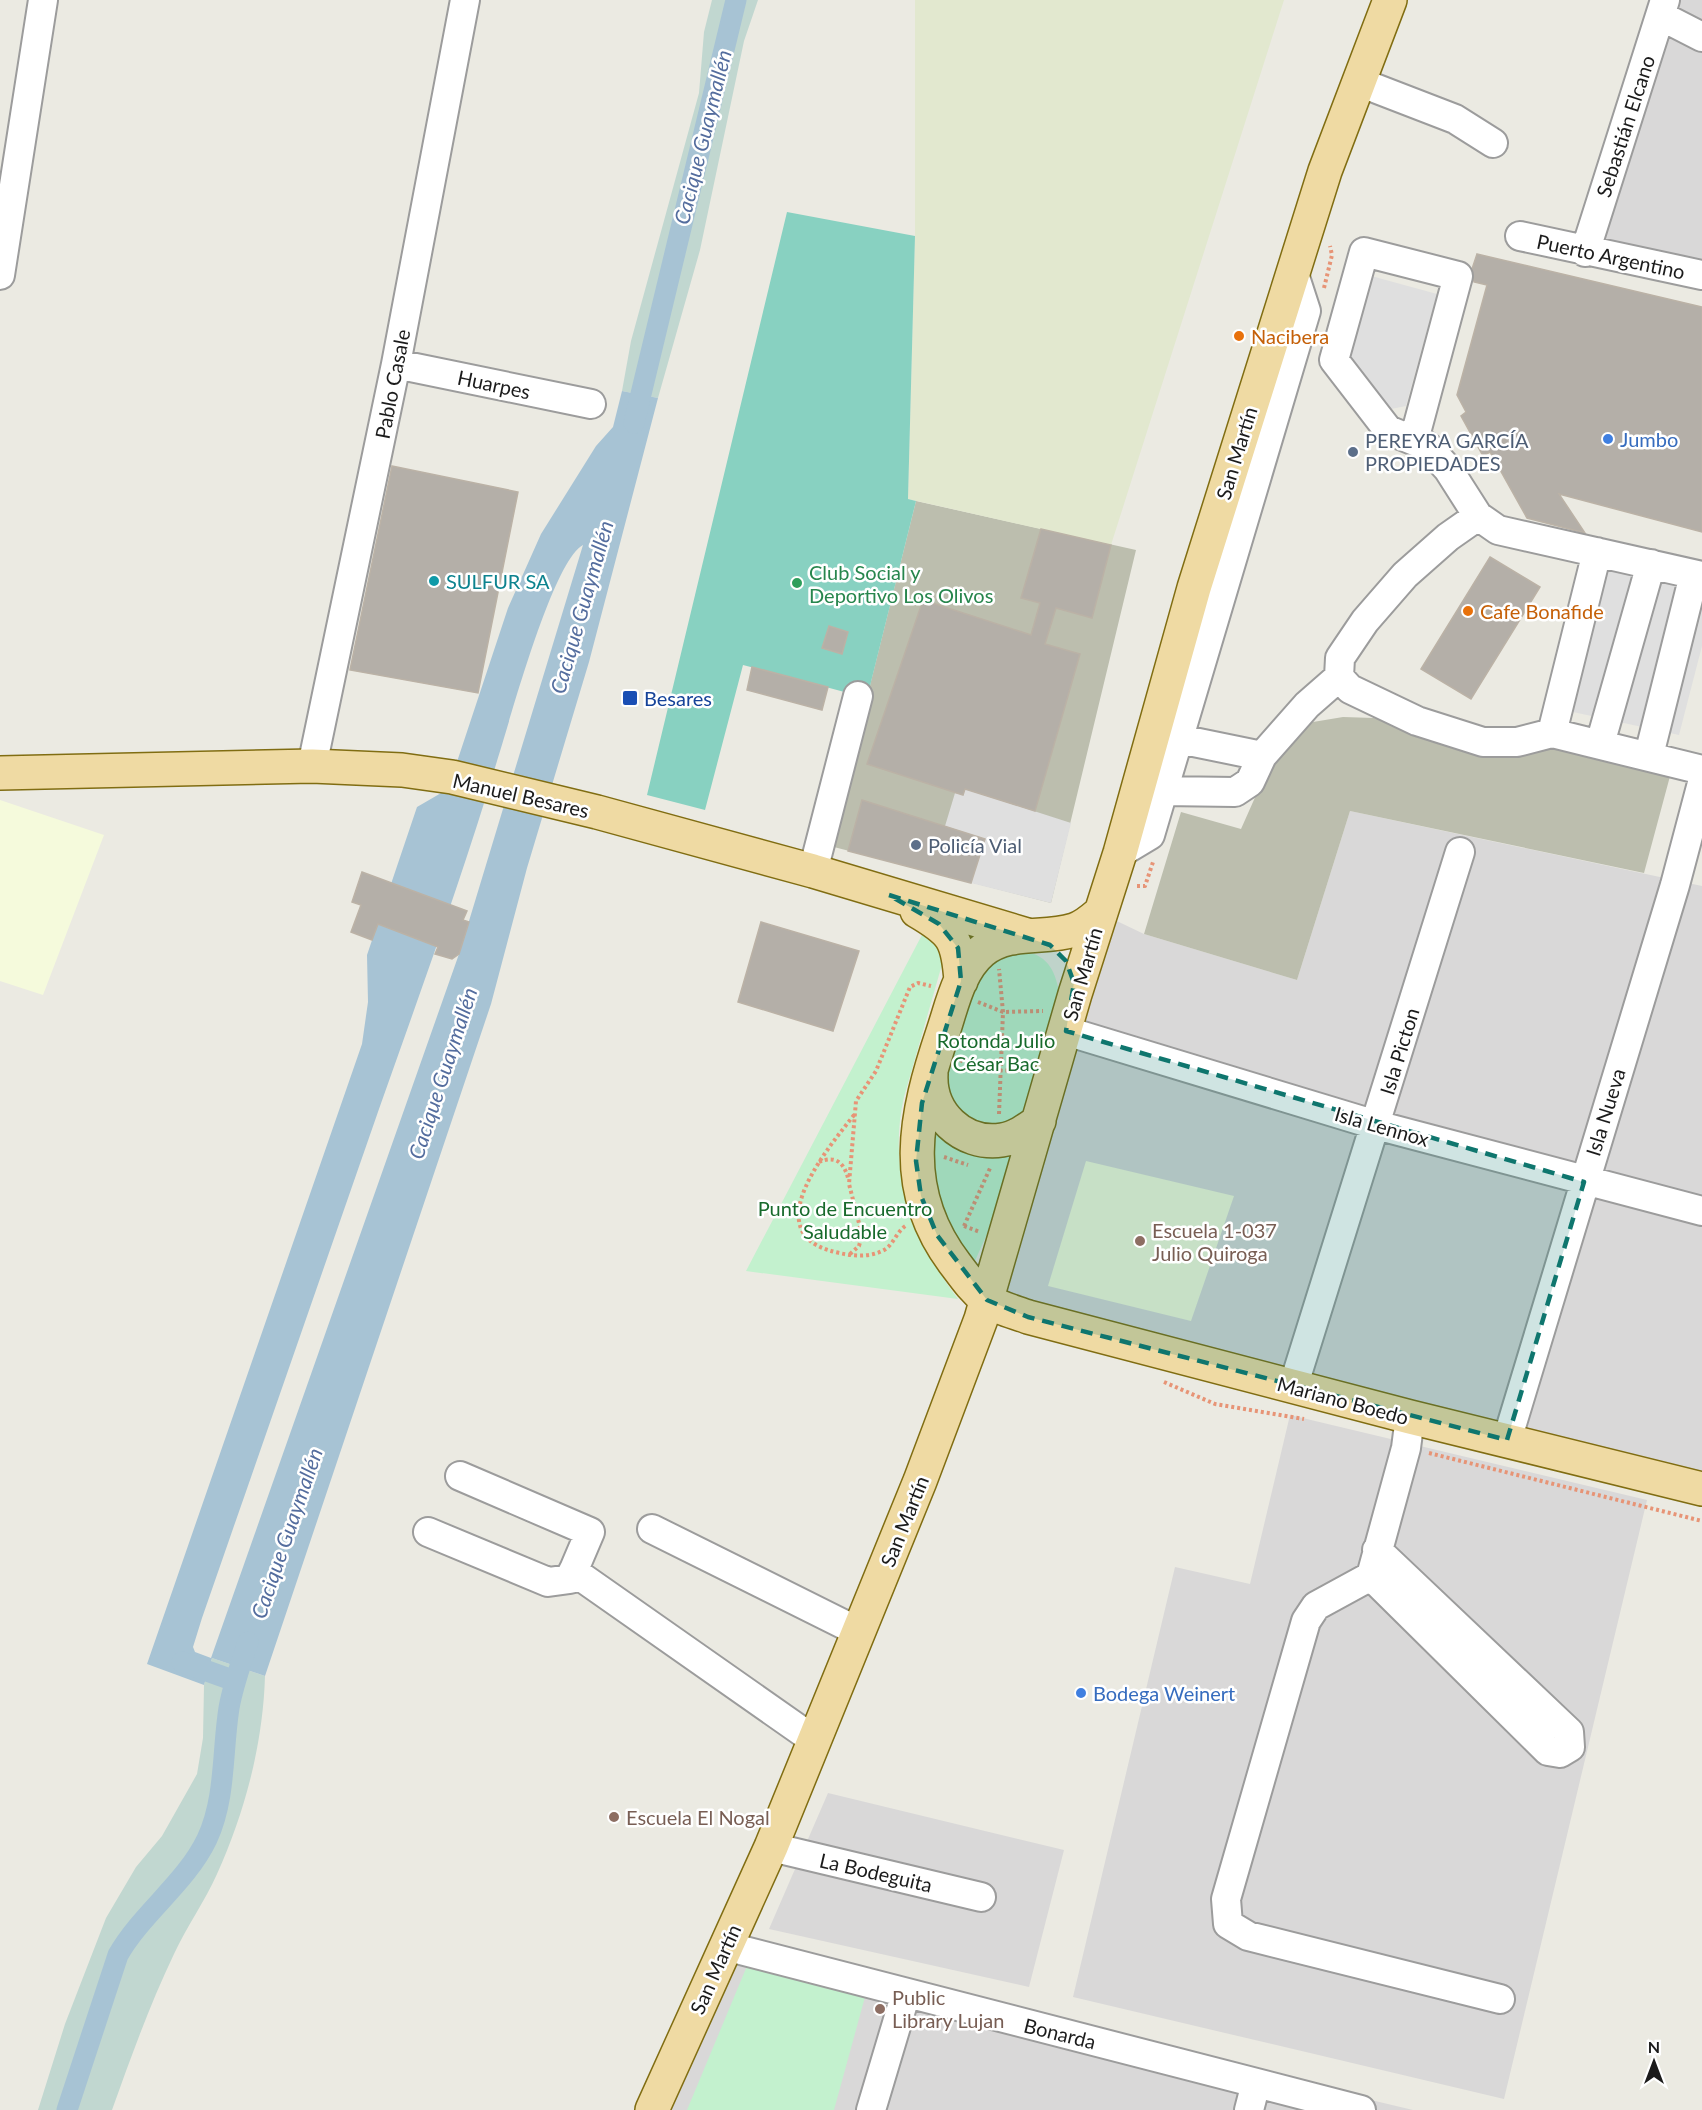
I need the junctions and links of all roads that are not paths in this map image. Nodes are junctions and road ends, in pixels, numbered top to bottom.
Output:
1 (43, 0) edge
2 (465, 0) edge
3 (1390, 0) edge
4 (1663, 8) edge
5 (1702, 37) edge
6 (1359, 82) junction
7 (11, 120) edge
8 (1493, 143) dead end
9 (9, 155) edge
10 (1520, 236) dead end
11 (1585, 252) junction
12 (1293, 271) junction
13 (0, 275) edge
14 (1702, 275) edge
15 (1295, 346) junction
16 (1334, 360) junction
17 (396, 364) junction
18 (591, 404) dead end
19 (1414, 440) junction
20 (1478, 516) junction
21 (1597, 552) junction
22 (1651, 564) junction
23 (1698, 575) edge
24 (1339, 677) junction
25 (858, 696) dead end
26 (1552, 733) junction
27 (1179, 739) junction
28 (1600, 744) junction
29 (1649, 755) junction
30 (1262, 756) junction
31 (312, 766) junction
32 (1702, 770) edge
33 (0, 773) edge
34 (1702, 783) edge
35 (1163, 790) junction
36 (1460, 852) dead end
37 (1120, 853) junction
38 (813, 871) junction
39 (890, 895) junction
40 (1100, 913) junction
41 (1026, 935) junction
42 (948, 989) junction
43 (1071, 1012) junction
44 (935, 1056) junction
45 (1039, 1121) junction
46 (1376, 1125) junction
47 (1584, 1182) junction
48 (1702, 1211) edge
49 (987, 1300) junction
50 (1293, 1387) junction
51 (1408, 1433) junction
52 (1508, 1440) junction
53 (460, 1476) dead end
54 (1702, 1489) edge
55 (652, 1529) dead end
56 (428, 1532) dead end
57 (1374, 1563) junction
58 (573, 1571) junction
59 (859, 1632) junction
60 (814, 1740) junction
61 (771, 1847) junction
62 (981, 1897) dead end
63 (725, 1946) junction
64 (906, 1993) junction
65 (1500, 1999) dead end
66 (1256, 2083) junction
67 (652, 2110) edge
68 (871, 2110) edge
69 (1249, 2110) edge
70 (1360, 2110) edge

1 - 7 street
2 - 17 street, Pablo Casale
3 - 6 main road, San Martín
4 - 5 street
4 - 11 street, Sebastián Elcano
6 - 8 street
6 - 12 main road, San Martín
7 - 9 street
9 - 13 street
10 - 11 street, Puerto Argentino
11 - 14 street, Puerto Argentino
12 - 15 street
12 - 37 main road, San Martín
15 - 16 street
15 - 27 street
16 - 19 street
16 - 19 street
17 - 18 street, Huarpes
17 - 31 street, Pablo Casale
19 - 20 street
20 - 21 street
20 - 24 street
21 - 22 street
21 - 26 street
22 - 23 street
22 - 28 street
23 - 29 street
24 - 26 street
24 - 30 street
25 - 38 street
26 - 28 street
27 - 30 street
27 - 35 street
28 - 29 street
29 - 32 street
30 - 35 street
31 - 33 main road, Manuel Besares
31 - 38 main road, Manuel Besares
34 - 47 street, Isla Nueva
35 - 37 street
36 - 46 street, Isla Picton
37 - 40 main road, San Martín
38 - 39 main road, Manuel Besares
39 - 41 main road, Manuel Besares
39 - 42 main road
40 - 41 main road, San Martín
40 - 43 main road, San Martín
41 - 42 main road
41 - 43 main road
42 - 44 main road
43 - 45 main road, San Martín
43 - 46 street, Isla Lennox
44 - 45 main road
44 - 49 main road
45 - 49 main road, San Martín
46 - 47 street, Isla Lennox
46 - 50 street, Isla Picton
47 - 48 street, Isla Lennox
47 - 52 street, Isla Nueva
49 - 50 main road, Mariano Boedo
49 - 59 main road, San Martín
50 - 51 main road, Mariano Boedo
51 - 52 main road, Mariano Boedo
51 - 57 street
52 - 54 main road, Mariano Boedo
53 - 58 street
55 - 59 street
56 - 58 street
57 - 57 street
57 - 65 street
58 - 60 street
59 - 60 main road, San Martín
60 - 61 main road, San Martín
61 - 62 street, La Bodeguita
61 - 63 main road, San Martín
63 - 64 street, Bonarda
63 - 67 main road, San Martín
64 - 66 street, Bonarda
64 - 68 street
66 - 69 street
66 - 70 street, Bonarda

